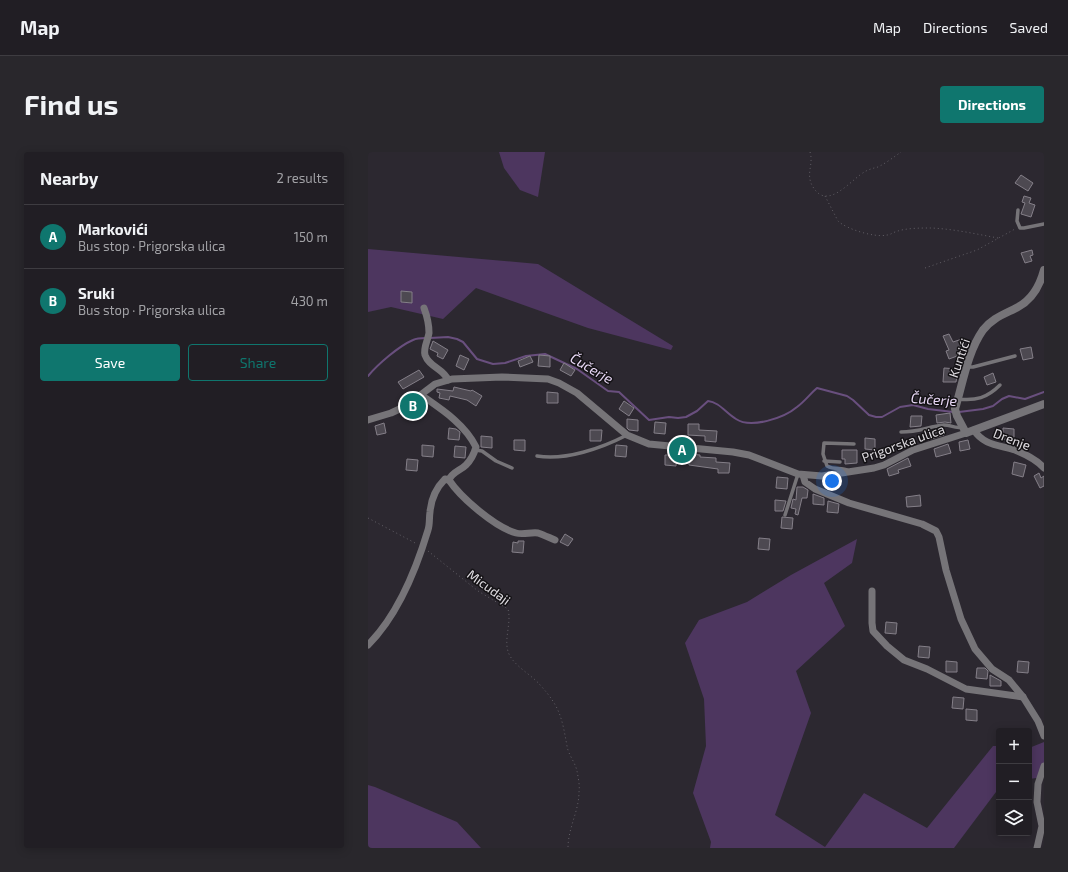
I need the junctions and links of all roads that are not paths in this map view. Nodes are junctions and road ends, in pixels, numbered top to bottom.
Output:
1 (1018, 210) dead end
2 (1044, 224) edge
3 (1044, 270) edge
4 (424, 308) dead end
5 (1015, 356) dead end
6 (967, 367) junction
7 (448, 380) junction
8 (1000, 385) dead end
9 (421, 395) junction
10 (958, 399) junction
11 (1044, 404) edge
12 (368, 420) edge
13 (964, 430) junction
14 (974, 430) junction
15 (901, 432) dead end
16 (627, 435) junction
17 (854, 444) dead end
18 (475, 450) junction
19 (537, 456) dead end
20 (824, 461) junction
21 (840, 462) dead end
22 (512, 468) dead end
23 (1044, 468) edge
24 (852, 472) junction
25 (800, 475) junction
26 (449, 480) junction
27 (785, 515) dead end
28 (555, 540) dead end
29 (872, 590) dead end
30 (368, 645) edge
31 (1023, 697) junction
32 (1044, 736) edge
33 (1044, 766) edge
34 (1037, 848) edge

1 - 2 lane
3 - 6 street, Kuntići
4 - 7 street
5 - 6 lane
6 - 10 street, Kuntići
7 - 9 street, Prigorska ulica
7 - 16 street, Prigorska ulica
8 - 10 lane
9 - 12 street, Prigorska ulica
9 - 18 street
10 - 13 street, Kuntići
11 - 14 street, Prigorska ulica
13 - 14 street, Prigorska ulica
13 - 15 lane
13 - 24 street, Prigorska ulica
14 - 23 street, Drenje
16 - 19 lane
16 - 25 street, Prigorska ulica
17 - 20 lane
18 - 22 lane
18 - 26 street
20 - 21 lane
20 - 24 lane
24 - 25 street, Prigorska ulica
25 - 27 lane
25 - 31 street
26 - 28 street
26 - 30 street
29 - 31 street
31 - 32 street
33 - 34 street

